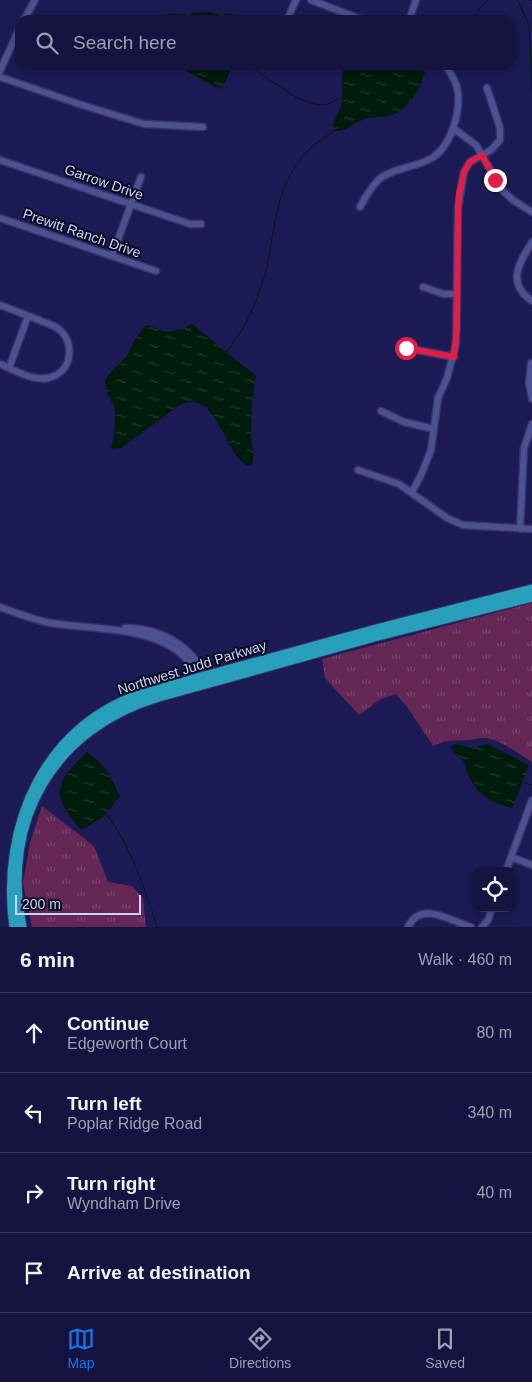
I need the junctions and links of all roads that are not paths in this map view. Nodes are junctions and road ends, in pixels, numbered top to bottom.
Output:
1 (35, 0) edge
2 (296, 0) edge
3 (311, 0) edge
4 (416, 0) edge
5 (27, 15) edge
6 (290, 15) edge
7 (350, 15) edge
8 (411, 15) edge
9 (15, 38) edge
10 (449, 70) edge
11 (0, 71) edge
12 (0, 77) edge
13 (487, 88) dead end
14 (202, 127) dead end
15 (452, 128) junction
16 (482, 155) junction
17 (0, 160) edge
18 (141, 177) dead end
19 (131, 204) junction
20 (360, 207) dead end
21 (532, 212) edge
22 (0, 218) edge
23 (201, 224) dead end
24 (532, 242) edge
25 (112, 256) junction
26 (156, 272) dead end
27 (423, 287) dead end
28 (457, 294) junction
29 (532, 301) edge
30 (0, 304) edge
31 (28, 316) junction
32 (406, 348) dead end
33 (454, 357) junction
34 (531, 363) edge
35 (0, 364) edge
36 (9, 368) junction
37 (532, 399) edge
38 (380, 411) dead end
39 (532, 424) edge
40 (434, 429) junction
41 (358, 470) dead end
42 (412, 492) junction
43 (520, 528) junction
44 (532, 529) edge
45 (532, 589) edge
46 (532, 597) edge
47 (0, 607) edge
48 (202, 681) junction
49 (532, 800) edge
50 (511, 857) junction
51 (532, 865) edge
52 (507, 867) edge
53 (490, 912) edge
54 (14, 927) edge
55 (22, 927) edge
56 (408, 927) edge
57 (471, 927) edge
58 (483, 927) edge

1 - 5 street
2 - 6 street
3 - 7 street
4 - 8 street
9 - 11 street
10 - 15 street
12 - 14 street
13 - 16 street
15 - 16 street
15 - 20 street
16 - 21 street
16 - 28 street
17 - 19 street, Garrow Drive
18 - 19 street
19 - 23 street, Garrow Drive
19 - 25 street
22 - 25 street, Prewitt Ranch Drive
24 - 29 street
25 - 26 street, Prewitt Ranch Drive
27 - 28 street
28 - 33 street
30 - 31 street
31 - 36 street
31 - 36 street
32 - 33 street
33 - 40 street
34 - 37 street
35 - 36 street
38 - 40 street
39 - 43 street
40 - 42 street
41 - 42 street
42 - 43 street
43 - 44 street
45 - 48 highway, Northwest Judd Parkway
46 - 48 highway, Northwest Judd Parkway
47 - 48 street
48 - 54 highway, Northwest Judd Parkway
48 - 55 highway, Northwest Judd Parkway
49 - 50 street
50 - 51 street
50 - 52 street
53 - 58 street
56 - 57 street

